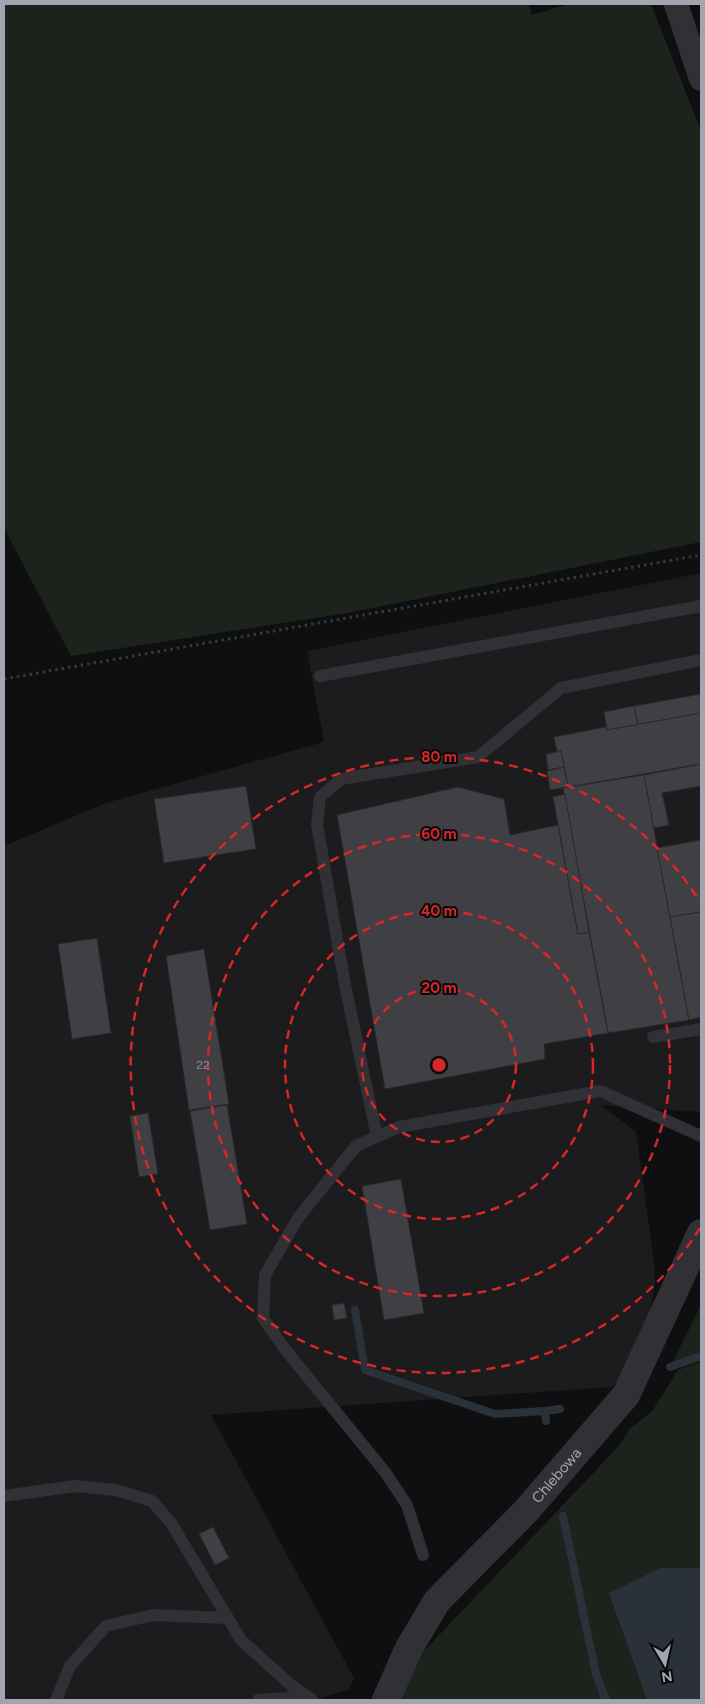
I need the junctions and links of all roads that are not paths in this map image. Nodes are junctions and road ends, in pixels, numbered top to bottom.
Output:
1 (676, 4) edge
2 (701, 79) edge
3 (701, 606) edge
4 (701, 660) edge
5 (320, 676) dead end
6 (701, 1029) edge
7 (653, 1037) dead end
8 (701, 1136) edge
9 (377, 1137) junction
10 (701, 1233) edge
11 (4, 1496) edge
12 (423, 1555) dead end
13 (227, 1618) junction
14 (310, 1699) edge
15 (56, 1700) edge
16 (258, 1700) edge
17 (386, 1700) edge

1 - 2 street
3 - 5 lane
4 - 9 lane
6 - 7 lane
8 - 9 lane
9 - 12 lane
10 - 17 street, Chlebowa
11 - 13 lane
13 - 14 lane
13 - 15 lane
14 - 16 lane

